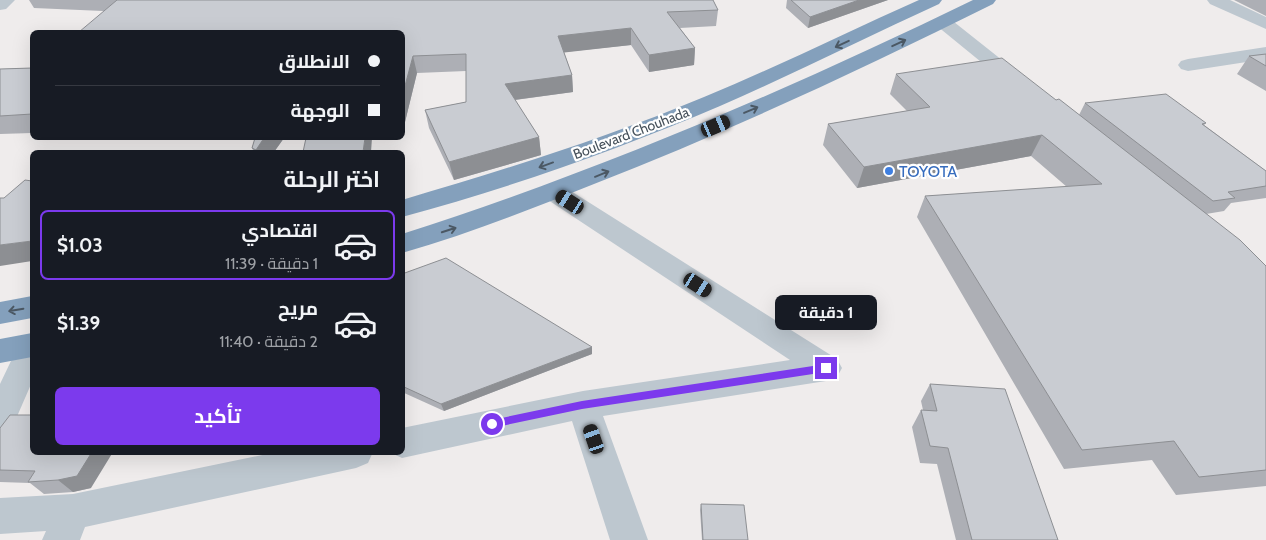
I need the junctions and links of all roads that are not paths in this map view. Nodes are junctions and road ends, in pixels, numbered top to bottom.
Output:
1 (6, 0) edge
2 (933, 0) edge
3 (987, 0) edge
4 (1216, 0) edge
5 (0, 5) edge
6 (943, 22) junction
7 (1266, 24) edge
8 (1266, 53) edge
9 (1188, 65) dead end
10 (1034, 95) edge
11 (554, 192) junction
12 (405, 208) edge
13 (405, 243) edge
14 (30, 307) edge
15 (0, 313) edge
16 (30, 347) edge
17 (0, 351) edge
18 (30, 351) edge
19 (582, 405) junction
20 (0, 418) edge
21 (405, 442) edge
22 (344, 455) edge
23 (0, 516) edge
24 (67, 526) edge
25 (629, 540) edge

1 - 5 street
2 -> 12 highway, Boulevard Chouhada
3 - 6 highway
4 - 7 street
6 - 10 street
11 -> 6 highway
8 - 9 street
13 -> 11 highway
11 - 19 street
14 -> 15 highway
16 - 17 highway
18 - 20 street
19 - 21 street
19 - 25 street
22 - 24 street
23 - 24 street

